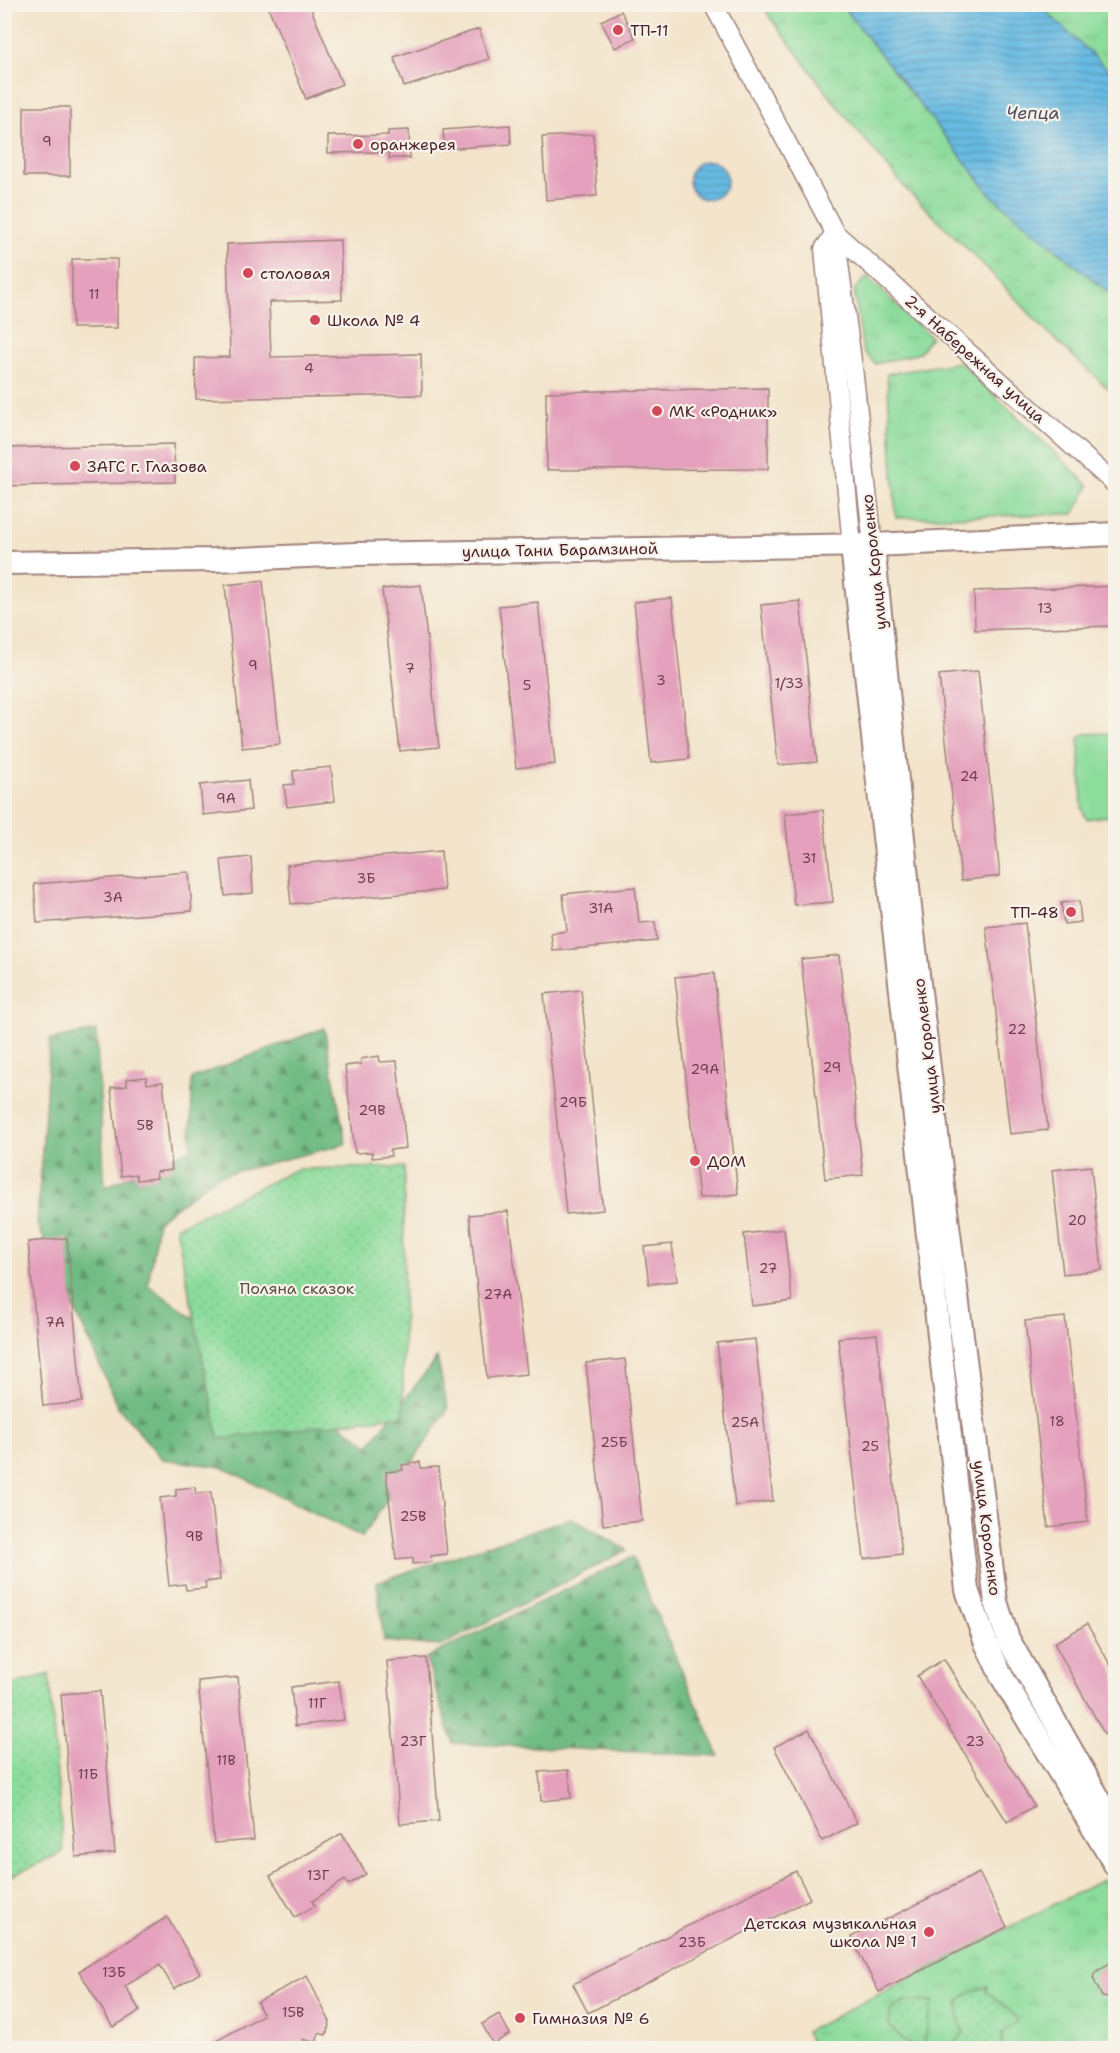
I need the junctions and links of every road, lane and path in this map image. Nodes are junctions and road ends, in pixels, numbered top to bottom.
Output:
1 (713, 4) edge
2 (818, 202) junction
3 (835, 233) junction
4 (824, 249) junction
5 (1116, 485) edge
6 (1116, 534) edge
7 (863, 545) junction
8 (4, 563) edge
9 (1116, 1829) edge
10 (1116, 1866) edge

1 - 2 street
2 - 3 street
2 - 4 street, улица Короленко
3 - 4 street
3 - 5 street, 2-я Набережная улица
3 - 7 street, улица Короленко
4 - 7 street, улица Короленко
6 - 7 street, улица Тани Барамзиной
7 - 8 street, улица Тани Барамзиной
7 - 9 street, улица Короленко
7 - 10 street, улица Короленко

